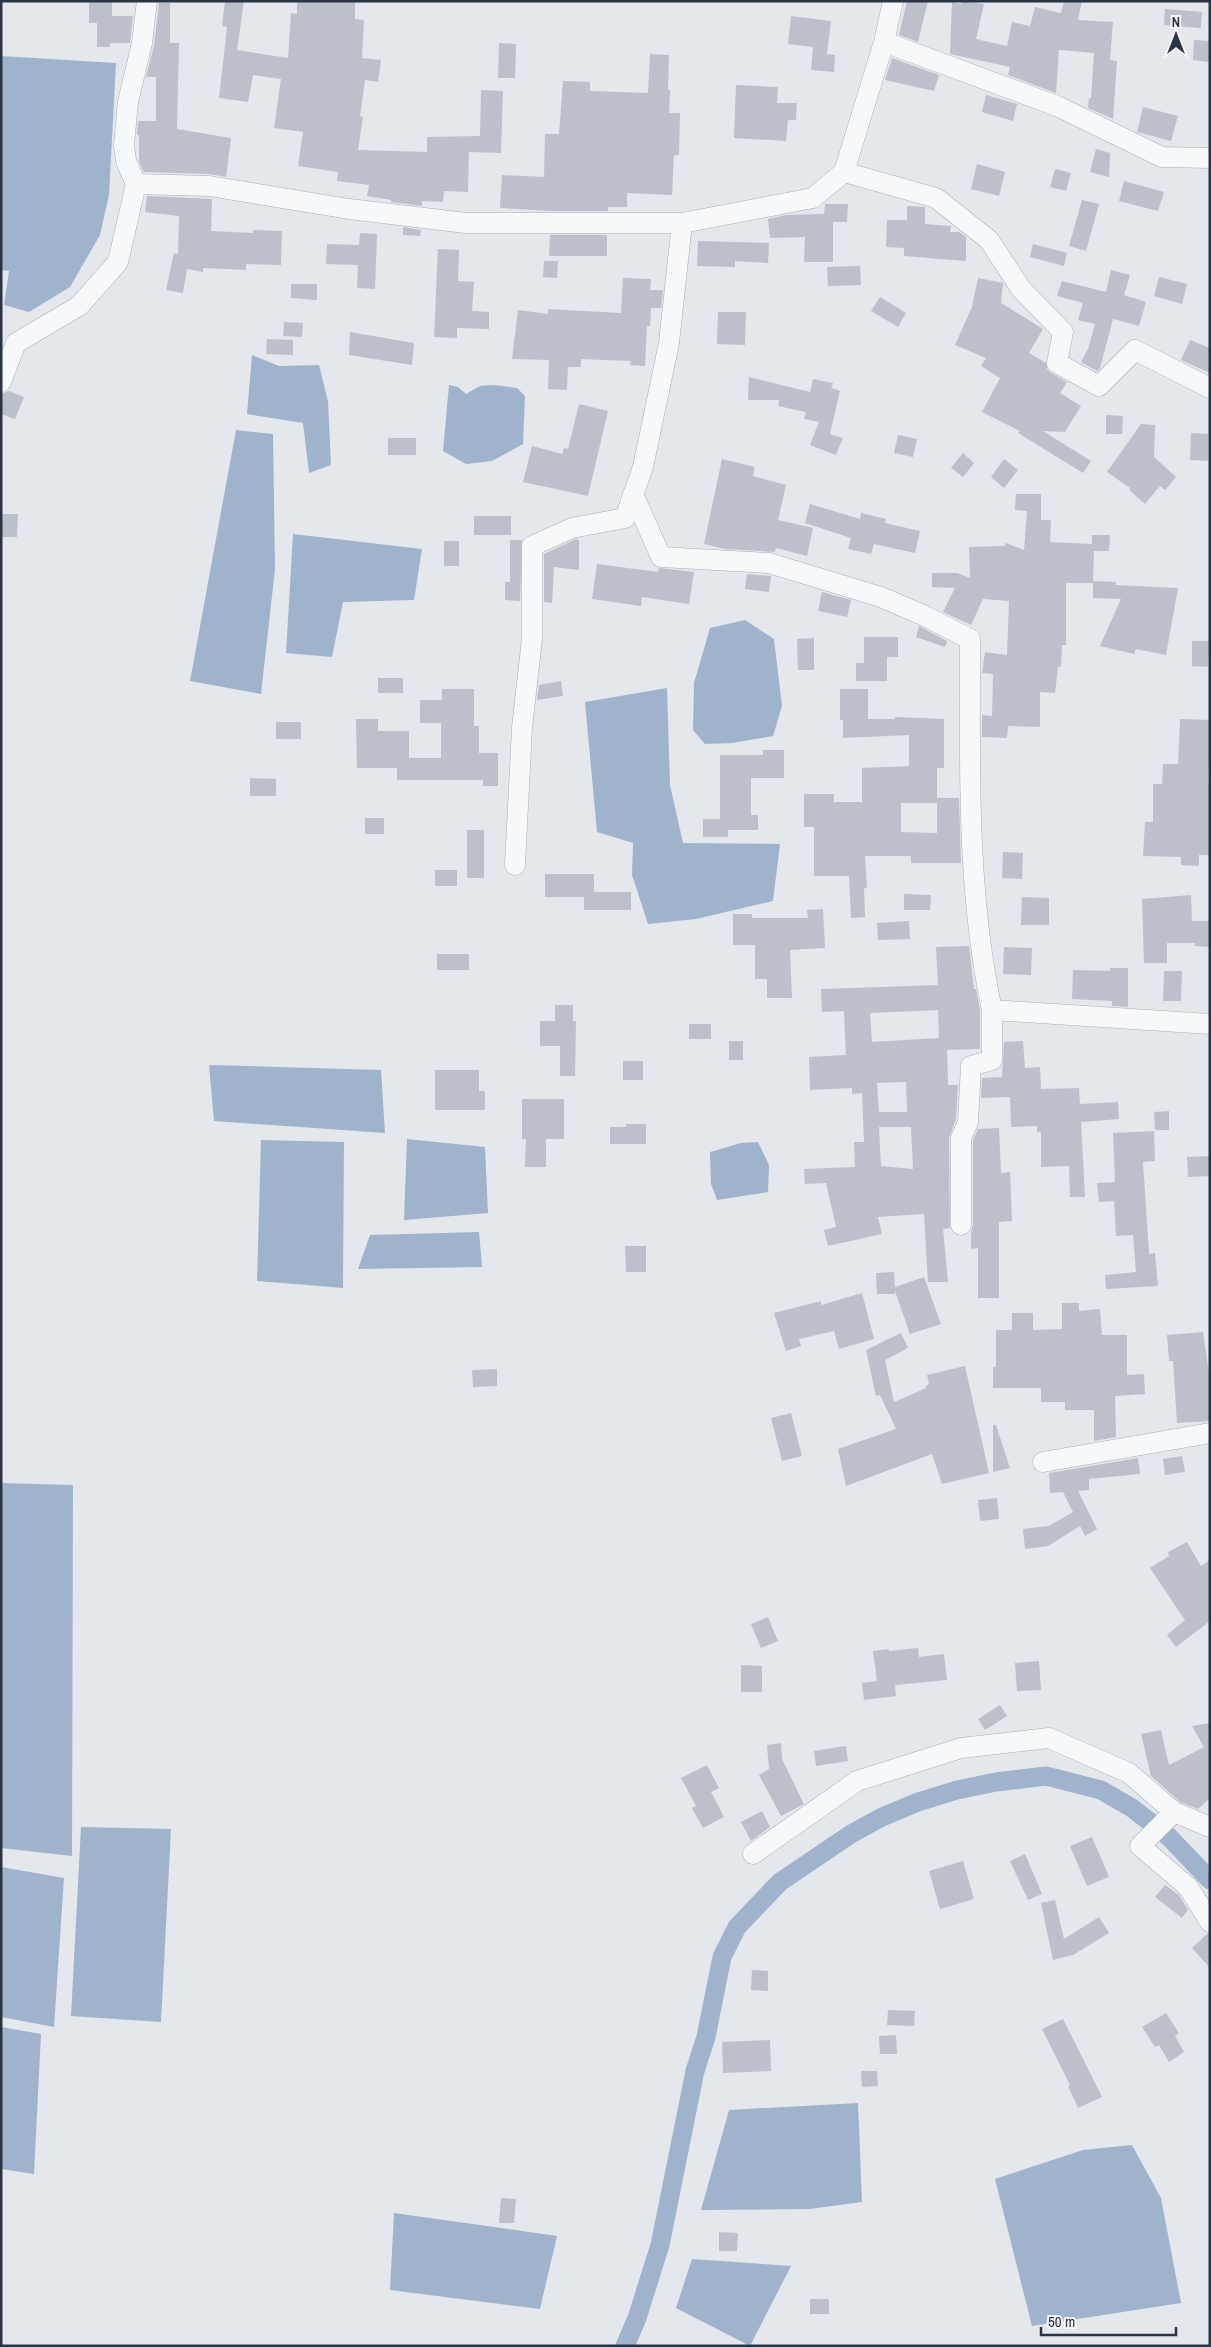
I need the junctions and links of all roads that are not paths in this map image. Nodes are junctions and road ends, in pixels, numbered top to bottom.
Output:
1 (147, 1) edge
2 (893, 1) edge
3 (884, 42) junction
4 (1210, 158) edge
5 (844, 172) junction
6 (136, 184) junction
7 (682, 223) junction
8 (9, 340) edge
9 (1, 382) edge
10 (1210, 388) edge
11 (634, 494) junction
12 (514, 865) dead end
13 (992, 1010) junction
14 (1210, 1024) edge
15 (961, 1225) dead end
16 (1210, 1433) edge
17 (1043, 1462) dead end
18 (1174, 1812) junction
19 (1210, 1826) edge
20 (753, 1854) dead end
21 (1210, 1922) edge

1 - 6 street
2 - 3 street
3 - 4 street
3 - 5 street
5 - 7 street
5 - 10 street
6 - 7 street
6 - 8 street
7 - 11 street
8 - 9 street
11 - 12 street
11 - 13 street
13 - 14 street
13 - 15 street
16 - 17 street
18 - 19 street
18 - 20 street
18 - 21 street

